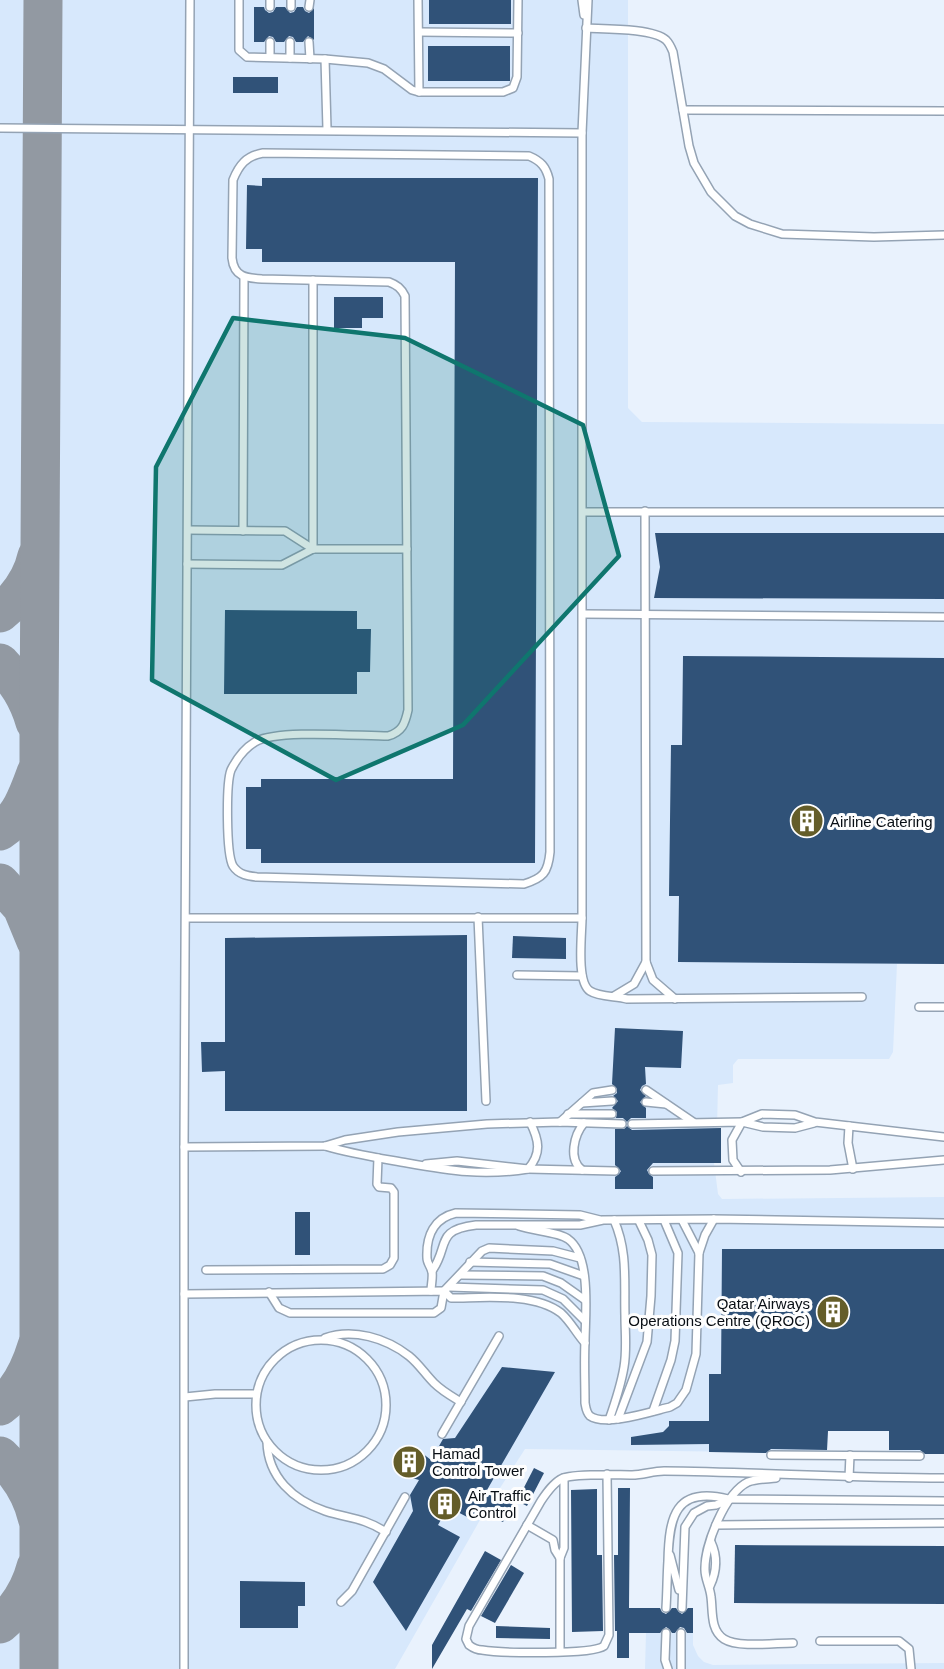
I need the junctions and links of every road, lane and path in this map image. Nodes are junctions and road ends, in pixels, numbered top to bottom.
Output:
1 (190, 0) edge
2 (239, 0) edge
3 (418, 0) edge
4 (518, 0) edge
5 (582, 0) edge
6 (588, 0) edge
7 (586, 28) junction
8 (419, 32) junction
9 (518, 33) junction
10 (270, 42) dead end
11 (290, 42) dead end
12 (309, 42) dead end
13 (270, 57) junction
14 (290, 58) junction
15 (310, 59) junction
16 (325, 59) junction
17 (419, 92) junction
18 (683, 110) junction
19 (944, 111) edge
20 (0, 128) edge
21 (190, 128) junction
22 (327, 129) junction
23 (582, 133) junction
24 (944, 235) edge
25 (244, 278) junction
26 (314, 280) junction
27 (645, 511) junction
28 (583, 512) junction
29 (944, 512) edge
30 (188, 530) junction
31 (243, 531) junction
32 (313, 549) junction
33 (406, 549) junction
34 (187, 564) junction
35 (582, 614) junction
36 (646, 614) junction
37 (944, 617) edge
38 (478, 917) junction
39 (186, 918) junction
40 (582, 918) junction
41 (645, 962) junction
42 (517, 975) dead end
43 (582, 976) junction
44 (614, 996) junction
45 (862, 997) dead end
46 (675, 999) junction
47 (919, 1007) dead end
48 (944, 1007) edge
49 (612, 1090) dead end
50 (646, 1090) dead end
51 (486, 1101) dead end
52 (612, 1101) dead end
53 (646, 1102) dead end
54 (580, 1103) junction
55 (666, 1104) junction
56 (568, 1114) junction
57 (612, 1114) dead end
58 (531, 1122) junction
59 (560, 1122) junction
60 (742, 1122) junction
61 (815, 1122) junction
62 (695, 1123) junction
63 (584, 1124) junction
64 (621, 1124) dead end
65 (632, 1124) dead end
66 (849, 1126) junction
67 (944, 1137) edge
68 (325, 1146) junction
69 (184, 1147) junction
70 (378, 1158) junction
71 (944, 1160) edge
72 (416, 1164) junction
73 (528, 1169) junction
74 (853, 1169) junction
75 (583, 1170) junction
76 (615, 1171) dead end
77 (652, 1171) dead end
78 (741, 1172) junction
79 (714, 1219) junction
80 (603, 1220) junction
81 (614, 1220) junction
82 (664, 1220) junction
83 (682, 1220) junction
84 (639, 1221) junction
85 (944, 1223) edge
86 (514, 1224) junction
87 (699, 1253) junction
88 (580, 1258) junction
89 (470, 1262) junction
90 (206, 1270) dead end
91 (432, 1271) junction
92 (460, 1275) junction
93 (584, 1276) junction
94 (447, 1289) junction
95 (269, 1292) junction
96 (431, 1292) junction
97 (184, 1294) junction
98 (585, 1300) junction
99 (585, 1321) junction
100 (499, 1336) dead end
101 (322, 1340) junction
102 (585, 1343) junction
103 (256, 1394) junction
104 (185, 1397) junction
105 (461, 1402) junction
106 (652, 1411) junction
107 (618, 1419) junction
108 (609, 1420) junction
109 (442, 1434) dead end
110 (267, 1442) junction
111 (771, 1455) dead end
112 (850, 1455) junction
113 (920, 1455) dead end
114 (607, 1474) junction
115 (794, 1476) junction
116 (564, 1478) junction
117 (849, 1478) junction
118 (944, 1478) edge
119 (405, 1497) dead end
120 (728, 1499) junction
121 (944, 1501) edge
122 (944, 1523) edge
123 (526, 1525) junction
124 (716, 1525) junction
125 (386, 1532) junction
126 (668, 1545) junction
127 (560, 1558) junction
128 (681, 1596) junction
129 (340, 1602) dead end
130 (666, 1608) dead end
131 (682, 1608) dead end
132 (666, 1633) dead end
133 (681, 1633) dead end
134 (820, 1641) dead end
135 (793, 1643) dead end
136 (560, 1651) junction
137 (184, 1669) edge
138 (668, 1669) edge
139 (681, 1669) edge
140 (911, 1669) edge

1 - 21 lane
2 - 13 lane
3 - 8 lane
4 - 9 lane
5 - 7 lane
6 - 7 lane
7 - 18 lane
7 - 23 lane
8 - 9 lane
8 - 17 lane
9 - 17 lane
10 - 13 lane
11 - 14 lane
12 - 15 lane
13 - 14 lane
14 - 15 lane
15 - 16 lane
16 - 17 lane
16 - 22 lane
18 - 19 lane
18 - 24 lane
20 - 21 lane
21 - 22 lane
21 - 30 lane
22 - 23 lane
23 - 28 lane
25 - 26 lane
25 - 31 lane
25 - 33 lane
26 - 32 lane
26 - 33 lane
27 - 28 lane
27 - 29 lane
27 - 36 lane
28 - 35 lane
30 - 31 lane
30 - 34 lane
31 - 32 lane
32 - 33 lane
32 - 34 lane
34 - 39 lane
35 - 36 lane
35 - 40 lane
36 - 37 lane
36 - 41 lane
38 - 39 lane
38 - 40 lane
38 - 51 lane
39 - 69 lane
40 - 43 lane
41 - 44 lane
41 - 46 lane
42 - 43 lane
43 - 44 lane
44 - 46 lane
45 - 46 lane
47 - 48 lane
49 - 54 lane
50 - 55 lane
52 - 54 lane
53 - 55 lane
54 - 56 lane
55 - 62 lane
56 - 57 lane
56 - 59 lane
58 - 59 lane
58 - 68 lane
58 - 73 lane
59 - 63 lane
60 - 61 lane
60 - 61 lane
60 - 62 lane
60 - 78 lane
61 - 66 lane
62 - 65 lane
63 - 64 lane
63 - 75 lane
66 - 67 lane
66 - 74 lane
68 - 69 lane
68 - 70 lane
69 - 97 lane
70 - 72 lane
70 - 90 lane
71 - 74 lane
72 - 73 lane
72 - 73 lane
73 - 75 lane
74 - 78 lane
75 - 76 lane
77 - 78 lane
79 - 83 lane
79 - 85 lane
79 - 87 lane
80 - 81 lane
80 - 86 lane
80 - 91 lane
81 - 84 lane
81 - 108 lane
82 - 83 lane
82 - 84 lane
82 - 106 lane
83 - 87 lane
84 - 107 lane
86 - 88 lane
86 - 91 lane
87 - 106 lane
88 - 89 lane
88 - 93 lane
89 - 92 lane
89 - 93 lane
91 - 96 lane
92 - 94 lane
92 - 98 lane
93 - 98 lane
94 - 95 lane
94 - 96 lane
94 - 99 lane
94 - 102 lane
95 - 96 lane
95 - 97 lane
97 - 104 lane
98 - 99 lane
99 - 102 lane
100 - 105 lane
101 - 103 lane
101 - 105 lane
101 - 110 lane
102 - 108 lane
103 - 104 lane
103 - 110 lane
104 - 137 lane
105 - 109 lane
106 - 107 lane
107 - 108 lane
110 - 125 lane
111 - 112 lane
112 - 113 lane
112 - 117 lane
114 - 115 lane
114 - 116 lane
114 - 136 lane
115 - 117 lane
115 - 120 lane
116 - 123 lane
116 - 127 lane
117 - 118 lane
119 - 125 lane
120 - 121 lane
120 - 124 lane
120 - 126 lane
120 - 128 lane
122 - 124 lane
123 - 127 lane
123 - 136 lane
124 - 135 lane
125 - 129 lane
126 - 128 lane
126 - 130 lane
127 - 136 lane
128 - 131 lane
132 - 138 lane
133 - 139 lane
134 - 140 lane

